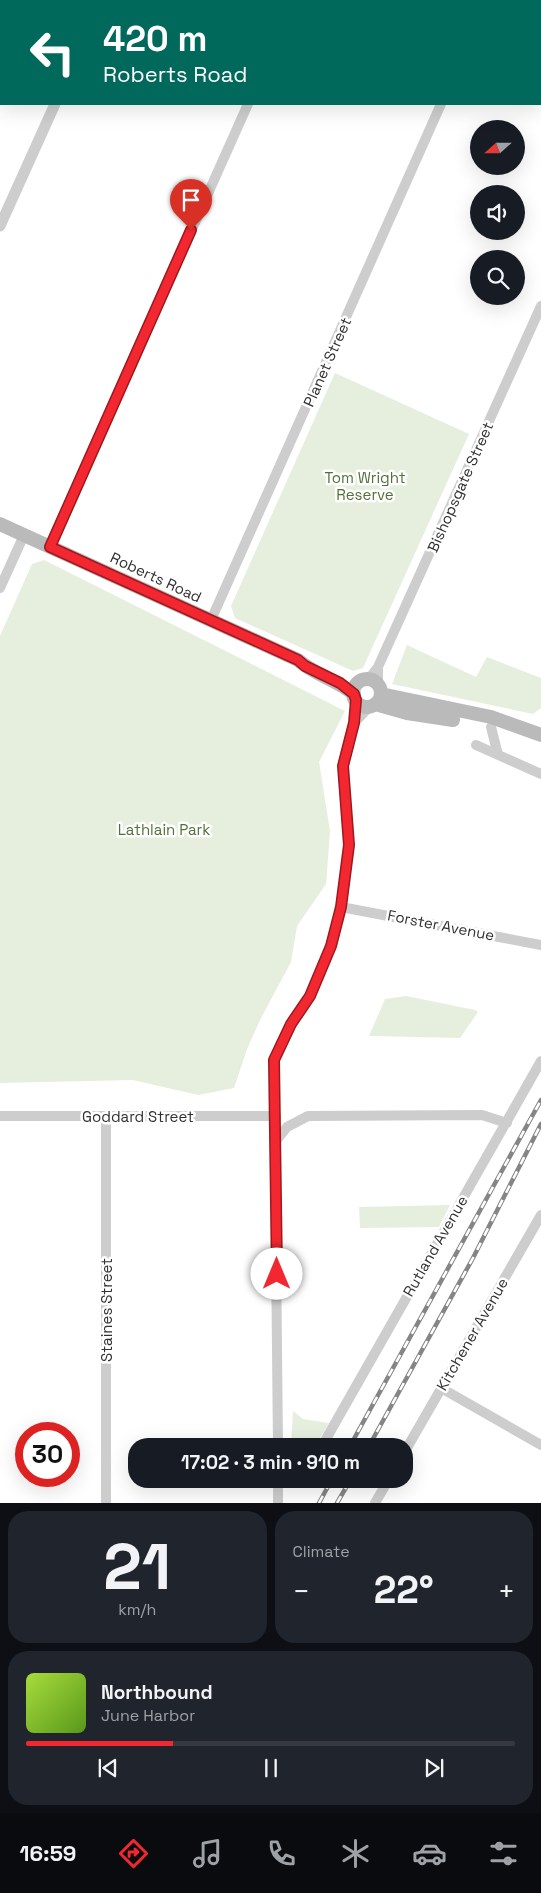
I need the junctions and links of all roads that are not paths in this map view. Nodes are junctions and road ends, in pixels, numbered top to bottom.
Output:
1 (55, 105) edge
2 (248, 105) edge
3 (441, 105) edge
4 (0, 226) edge
5 (541, 306) edge
6 (0, 524) edge
7 (24, 535) junction
8 (50, 547) junction
9 (0, 588) edge
10 (211, 620) junction
11 (298, 660) junction
12 (373, 691) junction
13 (355, 697) junction
14 (354, 723) junction
15 (490, 726) junction
16 (516, 728) junction
17 (541, 735) edge
18 (476, 745) dead end
19 (498, 755) junction
20 (541, 774) edge
21 (341, 907) junction
22 (541, 945) edge
23 (541, 1061) edge
24 (0, 1116) edge
25 (106, 1116) junction
26 (276, 1116) junction
27 (507, 1123) junction
28 (276, 1141) junction
29 (541, 1215) edge
30 (441, 1388) junction
31 (330, 1432) junction
32 (278, 1438) edge
33 (327, 1438) edge
34 (328, 1438) edge
35 (413, 1438) edge
36 (541, 1445) edge
37 (278, 1488) edge
38 (384, 1488) edge
39 (106, 1503) edge
40 (278, 1503) edge
41 (375, 1503) edge

1 - 4 street
2 - 8 street
3 - 10 street, Planet Street
5 - 12 street, Bishopsgate Street
6 - 7 main road, Roberts Road
7 - 8 main road, Roberts Road
7 - 9 street
8 - 10 main road, Roberts Road
10 - 11 main road, Roberts Road
11 - 12 main road, Roberts Road
11 - 13 main road, Roberts Road
12 - 13 main road, Roberts Road
12 - 13 main road
12 - 14 street, Bishopsgate Street
12 - 15 main road, Roberts Road
12 - 16 main road, Roberts Road
13 - 14 street, Bishopsgate Street
14 - 21 street, Bishopsgate Street
15 - 16 main road, Roberts Road
15 - 19 street
16 - 17 main road, Roberts Road
18 - 19 street
19 - 20 street
21 - 22 street, Forster Avenue
21 - 26 street, Bishopsgate Street
23 - 27 street, Rutland Avenue
24 - 25 street, Goddard Street
25 - 26 street, Goddard Street
25 - 39 street, Staines Street
26 - 28 street, Bishopsgate Street
27 - 28 street
27 - 31 street, Rutland Avenue
28 - 32 street, Bishopsgate Street
29 - 30 street, Kitchener Avenue
30 - 35 street, Kitchener Avenue
30 - 36 street
31 - 33 street, Rutland Avenue
31 - 34 street, Rutland Avenue
37 - 40 street
38 - 41 street

